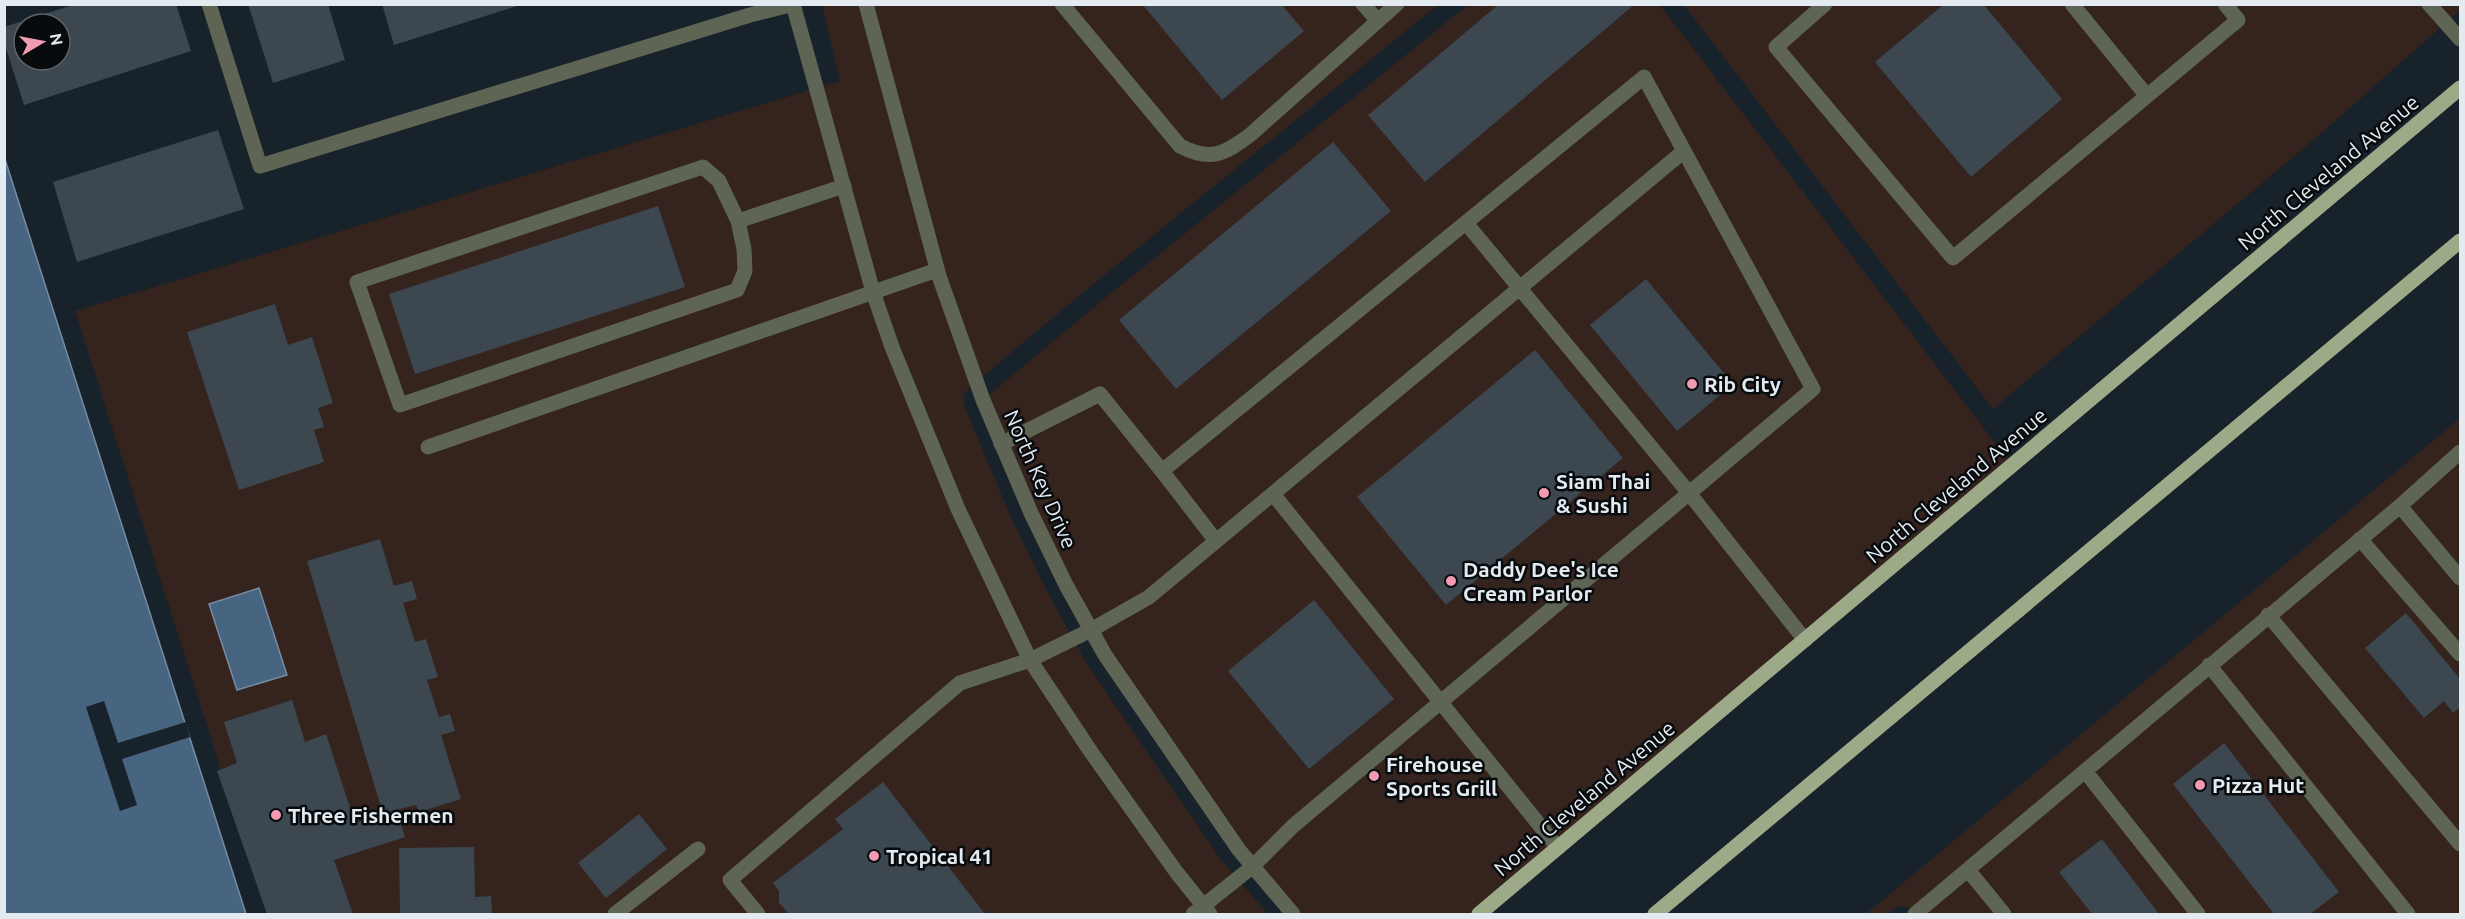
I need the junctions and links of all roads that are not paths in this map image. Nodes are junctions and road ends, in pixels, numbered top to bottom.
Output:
1 (209, 4) edge
2 (866, 4) edge
3 (1062, 4) edge
4 (1363, 4) edge
5 (1397, 4) edge
6 (1825, 4) edge
7 (2072, 4) edge
8 (2225, 4) edge
9 (2429, 4) edge
10 (793, 5) edge
11 (1378, 21) junction
12 (2460, 39) edge
13 (2460, 88) edge
14 (2147, 96) junction
15 (1684, 151) junction
16 (844, 186) junction
17 (738, 221) junction
18 (1466, 223) junction
19 (2460, 241) edge
20 (937, 270) junction
21 (1519, 288) junction
22 (873, 292) junction
23 (1001, 444) junction
24 (428, 447) dead end
25 (2460, 452) edge
26 (1162, 471) junction
27 (1689, 493) junction
28 (1273, 494) junction
29 (2400, 506) junction
30 (2360, 540) junction
31 (1216, 541) junction
32 (2460, 578) edge
33 (2268, 615) junction
34 (1091, 630) junction
35 (1805, 640) junction
36 (2460, 654) edge
37 (1030, 660) junction
38 (2209, 665) junction
39 (1440, 702) junction
40 (2085, 771) junction
41 (2460, 844) edge
42 (1558, 848) junction
43 (698, 849) dead end
44 (1252, 867) junction
45 (1968, 870) junction
46 (1202, 912) edge
47 (615, 915) edge
48 (758, 915) edge
49 (1293, 915) edge
50 (1479, 915) edge
51 (1655, 915) edge
52 (1915, 915) edge
53 (2004, 915) edge
54 (2198, 915) edge
55 (2408, 915) edge

1 - 10 street
2 - 20 street, North Key Drive
3 - 11 street
4 - 11 street
5 - 11 street
6 - 14 street
7 - 14 street
8 - 14 street
9 - 12 street
10 - 16 street
13 - 35 main road, North Cleveland Avenue
15 - 18 street
15 - 21 street
15 - 27 street
16 - 17 street
16 - 22 street
17 - 17 street
18 - 21 street
18 - 26 street
19 - 51 main road
20 - 22 street
20 - 23 street, North Key Drive
21 - 27 street
21 - 28 street
22 - 24 street
22 - 37 street
23 - 26 street
23 - 34 street, North Key Drive
25 - 29 street
26 - 31 street
27 - 35 street
27 - 39 street
28 - 31 street
28 - 39 street
29 - 30 street
29 - 32 street
30 - 33 street
30 - 36 street
31 - 34 street
33 - 38 street
33 - 41 street
34 - 37 street
34 - 44 street, North Key Drive
35 - 42 main road, North Cleveland Avenue
37 - 46 street
37 - 48 street
38 - 40 street
38 - 55 street
39 - 42 street
39 - 44 street
40 - 45 street
40 - 54 street
42 - 50 main road, North Cleveland Avenue
43 - 47 street
44 - 46 street
44 - 49 street, North Key Drive
45 - 52 street
45 - 53 street

